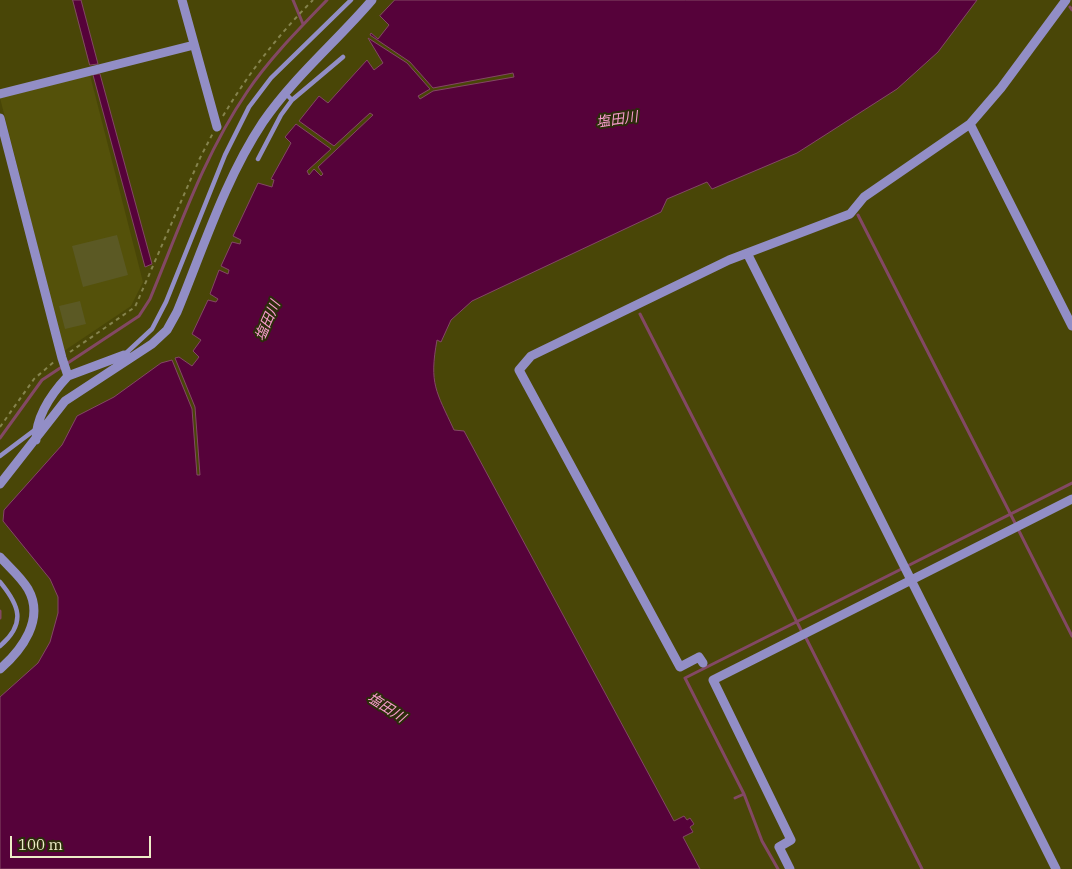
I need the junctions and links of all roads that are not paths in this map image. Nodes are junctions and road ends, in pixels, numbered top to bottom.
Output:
1 (182, 0) edge
2 (351, 0) edge
3 (372, 0) edge
4 (1066, 0) edge
5 (194, 45) junction
6 (343, 57) dead end
7 (285, 93) junction
8 (0, 94) edge
9 (292, 100) junction
10 (0, 118) edge
11 (970, 124) junction
12 (217, 127) road end
13 (258, 159) dead end
14 (747, 254) junction
15 (1072, 326) edge
16 (127, 356) junction
17 (67, 373) junction
18 (36, 429) junction
19 (36, 440) junction
20 (0, 456) edge
21 (0, 484) edge
22 (1072, 500) edge
23 (0, 557) edge
24 (910, 576) junction
25 (0, 582) edge
26 (0, 646) edge
27 (703, 663) dead end
28 (0, 669) edge
29 (790, 869) edge
30 (1056, 869) edge

1 - 5 street
2 - 16 lane
3 - 7 street
4 - 11 street
5 - 8 street
5 - 12 street
6 - 9 lane
7 - 9 lane
7 - 16 street
9 - 13 lane
10 - 17 street
11 - 14 street
11 - 15 street
14 - 24 street
14 - 27 street
16 - 17 street
16 - 19 street
17 - 18 street
18 - 19 street
18 - 20 lane
19 - 21 street
22 - 24 street
23 - 28 street
24 - 29 street
24 - 30 street
25 - 26 lane

